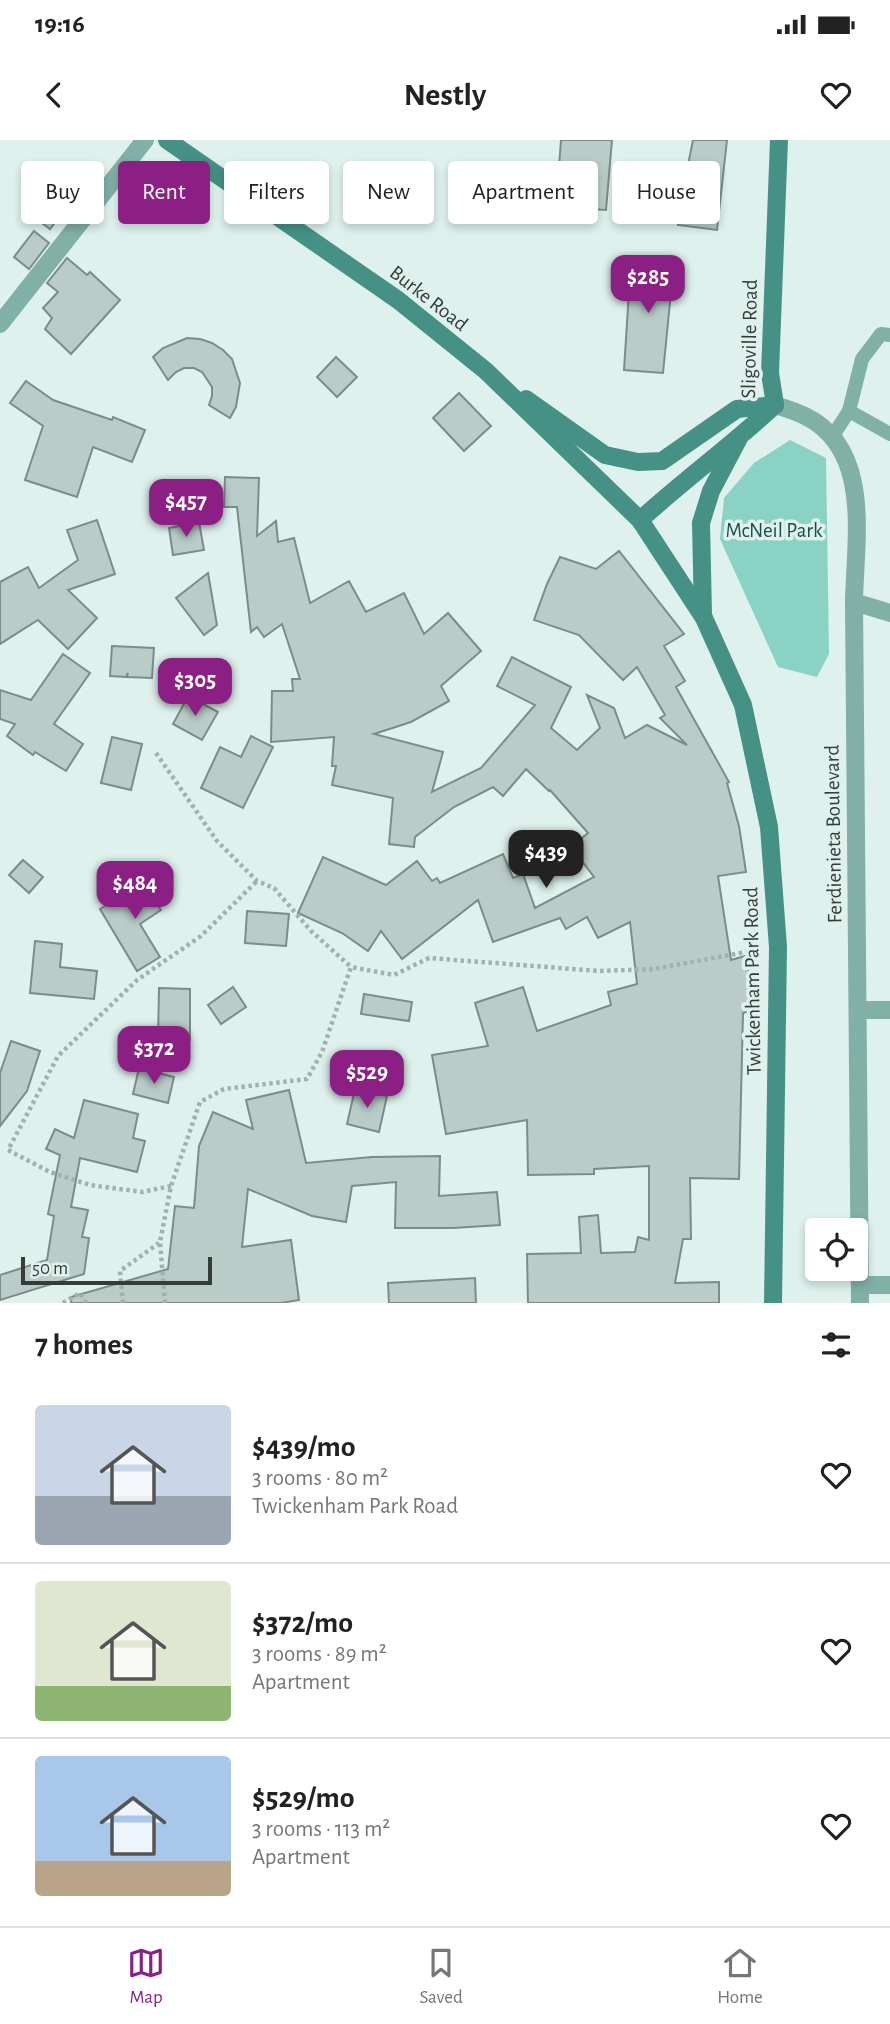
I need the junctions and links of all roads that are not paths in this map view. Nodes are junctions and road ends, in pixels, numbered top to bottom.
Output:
1 (145, 140) edge
2 (167, 140) edge
3 (779, 140) edge
4 (0, 324) edge
5 (890, 335) edge
6 (486, 372) junction
7 (775, 405) junction
8 (849, 411) junction
9 (890, 434) edge
10 (832, 436) junction
11 (739, 438) junction
12 (640, 520) junction
13 (854, 602) junction
14 (890, 613) edge
15 (704, 618) junction
16 (858, 1010) junction
17 (890, 1010) edge
18 (890, 1285) edge
19 (860, 1294) edge
20 (773, 1303) edge

1 - 4 street
2 - 6 main road, Burke Road
3 - 7 main road, Sligoville Road
5 - 8 lane
6 - 7 main road
6 - 12 main road, Burke Road
7 - 10 street, Ferdienieta Boulevard
7 - 11 main road, Sligoville Road
8 - 9 lane
8 - 10 lane
10 - 13 street, Ferdienieta Boulevard
11 - 12 main road, Sligoville Road
11 - 15 main road
12 - 15 main road, Twickenham Park Road
13 - 14 street
13 - 16 street, Ferdienieta Boulevard
15 - 20 main road, Twickenham Park Road
16 - 17 street
16 - 19 street, Ferdienieta Boulevard
18 - 19 street

